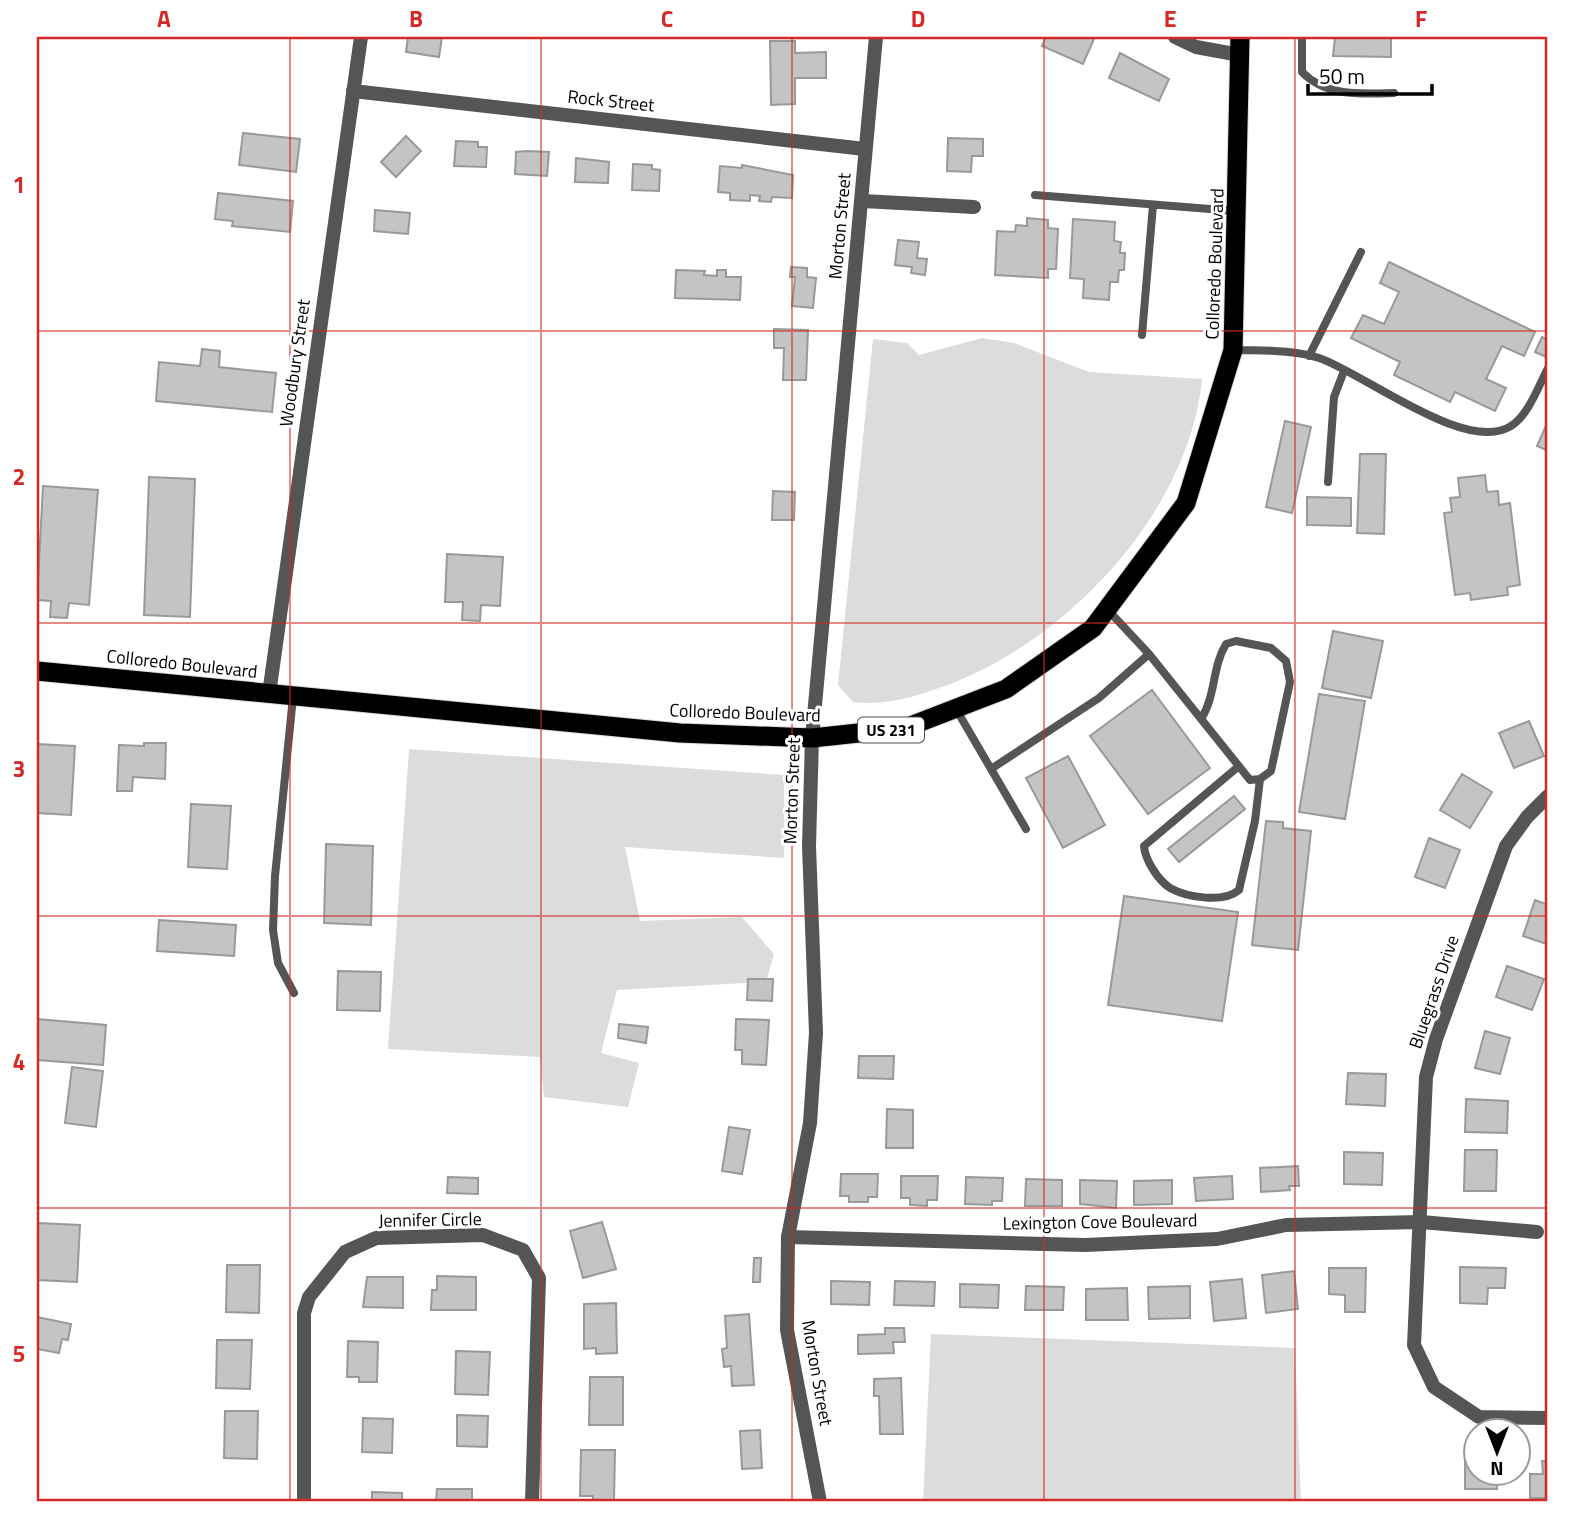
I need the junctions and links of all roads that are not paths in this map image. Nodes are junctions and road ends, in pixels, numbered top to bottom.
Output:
1 (361, 37) edge
2 (876, 37) edge
3 (1175, 37) edge
4 (1302, 37) edge
5 (1240, 46) edge
6 (352, 92) junction
7 (1394, 93) dead end
8 (865, 149) junction
9 (1035, 195) dead end
10 (863, 201) junction
11 (1153, 205) junction
12 (974, 207) dead end
13 (1238, 211) junction
14 (1361, 252) dead end
15 (1142, 335) dead end
16 (1233, 350) junction
17 (1309, 356) junction
18 (1548, 368) edge
19 (1344, 371) junction
20 (1328, 482) dead end
21 (1107, 609) junction
22 (1149, 654) junction
23 (37, 671) edge
24 (269, 694) junction
25 (293, 696) junction
26 (956, 709) junction
27 (1201, 719) junction
28 (812, 738) junction
29 (1239, 766) junction
30 (991, 769) junction
31 (1260, 779) junction
32 (1548, 796) edge
33 (1026, 829) dead end
34 (294, 993) dead end
35 (1420, 1222) junction
36 (1537, 1232) dead end
37 (788, 1237) junction
38 (1548, 1418) edge
39 (304, 1502) edge
40 (532, 1502) edge
41 (820, 1502) edge

1 - 6 street, Woodbury Street
2 - 8 street, Morton Street
3 - 5 street
4 - 7 lane
5 - 13 highway, Colloredo Boulevard / US 231
6 - 8 street, Rock Street
6 - 24 street, Woodbury Street
8 - 10 street, Morton Street
9 - 11 lane
10 - 12 street
10 - 28 street, Morton Street
11 - 13 lane
11 - 15 lane
13 - 16 highway, Colloredo Boulevard / US 231
14 - 17 lane
16 - 17 lane
16 - 21 highway, Colloredo Boulevard / US 231
17 - 19 lane
18 - 19 lane
19 - 20 lane
21 - 22 lane
21 - 26 highway, Colloredo Boulevard / US 231
22 - 27 lane
22 - 30 lane
23 - 24 highway, Colloredo Boulevard / US 231
24 - 25 highway, Colloredo Boulevard / US 231
25 - 28 highway, Colloredo Boulevard / US 231
25 - 34 lane
26 - 28 highway, Colloredo Boulevard / US 231
26 - 30 lane
27 - 29 lane
27 - 31 lane
28 - 37 street, Morton Street
29 - 31 lane
29 - 31 lane
30 - 33 lane
32 - 35 street, Bluegrass Drive
35 - 36 street, Lexington Cove Boulevard
35 - 37 street, Lexington Cove Boulevard
35 - 38 street, Bluegrass Drive
37 - 41 street, Morton Street
39 - 40 street, Jennifer Circle

